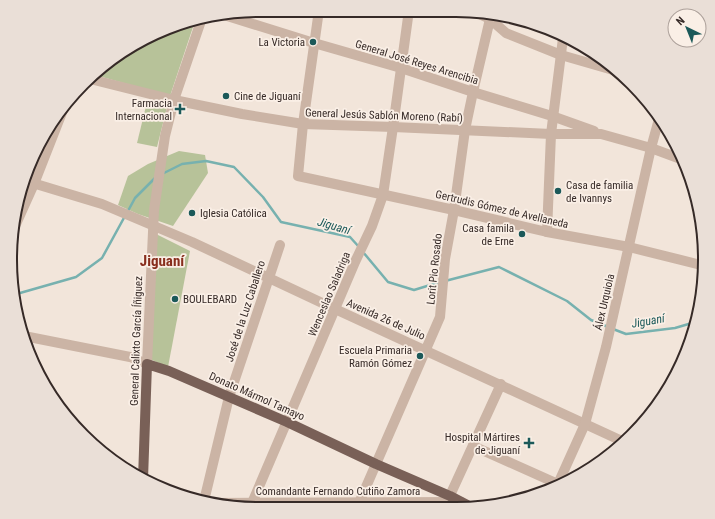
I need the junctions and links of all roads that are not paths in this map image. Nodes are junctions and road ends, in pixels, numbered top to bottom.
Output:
1 (318, 17) edge
2 (408, 17) edge
3 (235, 19) edge
4 (490, 19) edge
5 (491, 20) edge
6 (200, 24) edge
7 (563, 42) edge
8 (314, 43) junction
9 (561, 55) junction
10 (603, 67) edge
11 (401, 68) junction
12 (95, 81) edge
13 (472, 92) junction
14 (174, 100) junction
15 (552, 116) junction
16 (303, 124) junction
17 (657, 125) edge
18 (393, 127) junction
19 (465, 130) junction
20 (52, 134) edge
21 (551, 134) junction
22 (601, 134) junction
23 (651, 148) junction
24 (675, 157) edge
25 (30, 182) edge
26 (383, 195) junction
27 (454, 210) junction
28 (153, 226) junction
29 (547, 232) junction
30 (280, 245) dead end
31 (629, 248) junction
32 (698, 264) edge
33 (268, 277) junction
34 (335, 309) junction
35 (30, 337) edge
36 (426, 350) junction
37 (147, 364) junction
38 (501, 384) junction
39 (229, 398) junction
40 (287, 422) junction
41 (585, 424) junction
42 (618, 439) edge
43 (473, 446) junction
44 (376, 464) junction
45 (143, 473) edge
46 (561, 478) edge
47 (552, 482) edge
48 (205, 496) edge
49 (449, 499) junction
50 (254, 502) edge
51 (360, 502) edge
52 (404, 502) edge
53 (457, 502) edge

1 - 8 street
2 - 11 street, Wenceslao Saladriga
3 - 8 street, General José Reyes Arencibia
4 - 13 street, Lorit Pio Rosado
5 - 9 street
6 - 14 street, General Calixto García Íñiguez
7 - 9 street
8 - 11 street, General José Reyes Arencibia
8 - 16 street
9 - 10 street
9 - 15 street
11 - 13 street, General José Reyes Arencibia
11 - 18 street, Wenceslao Saladriga
12 - 14 street, General Jesús Sablón Moreno (Rabí)
13 - 15 street, General José Reyes Arencibia
13 - 19 street, Lorit Pio Rosado
14 - 16 street, General Jesús Sablón Moreno (Rabí)
14 - 28 street, General Calixto García Íñiguez
15 - 21 street
15 - 22 street, General José Reyes Arencibia
16 - 18 street, General Jesús Sablón Moreno (Rabí)
16 - 26 street, Gertrudis Gómez de Avellaneda
17 - 23 street, Álex Urquiola
18 - 19 street, General Jesús Sablón Moreno (Rabí)
18 - 26 street, Wenceslao Saladriga
19 - 21 street, General Jesús Sablón Moreno (Rabí)
19 - 27 street, Lorit Pio Rosado
20 - 25 street
21 - 22 street, General Jesús Sablón Moreno (Rabí)
21 - 29 street
22 - 23 street, General Jesús Sablón Moreno (Rabí)
23 - 24 street, General Jesús Sablón Moreno (Rabí)
23 - 31 street, Álex Urquiola
25 - 28 street, Avenida 26 de Julio
26 - 27 street, Gertrudis Gómez de Avellaneda
26 - 34 street, Wenceslao Saladriga
27 - 29 street, Gertrudis Gómez de Avellaneda
27 - 36 street, Lorit Pio Rosado
28 - 33 street, Avenida 26 de Julio
28 - 37 street, General Calixto García Íñiguez
29 - 31 street, Gertrudis Gómez de Avellaneda
30 - 33 street, José de la Luz Caballero
31 - 32 street, Gertrudis Gómez de Avellaneda
31 - 41 street, Álex Urquiola
33 - 34 street, Avenida 26 de Julio
33 - 39 street, José de la Luz Caballero
34 - 36 street, Avenida 26 de Julio
34 - 40 street, Wenceslao Saladriga
35 - 37 street, Donato Mármol Tamayo
36 - 38 street, Avenida 26 de Julio
36 - 44 street, Lorit Pio Rosado
37 - 39 main road, Donato Mármol Tamayo
37 - 45 main road, General Calixto García Íñiguez
38 - 41 street, Avenida 26 de Julio
38 - 43 street
39 - 40 main road, Donato Mármol Tamayo
39 - 48 street, José de la Luz Caballero
40 - 44 main road, Donato Mármol Tamayo
40 - 50 street, Wenceslao Saladriga
41 - 42 street, Avenida 26 de Julio
41 - 46 street, Álex Urquiola
43 - 47 street
43 - 49 street
44 - 49 main road, Donato Mármol Tamayo
44 - 51 street, Lorit Pio Rosado
49 - 52 street, Comandante Fernando Cutiño Zamora
49 - 53 main road, Donato Mármol Tamayo

